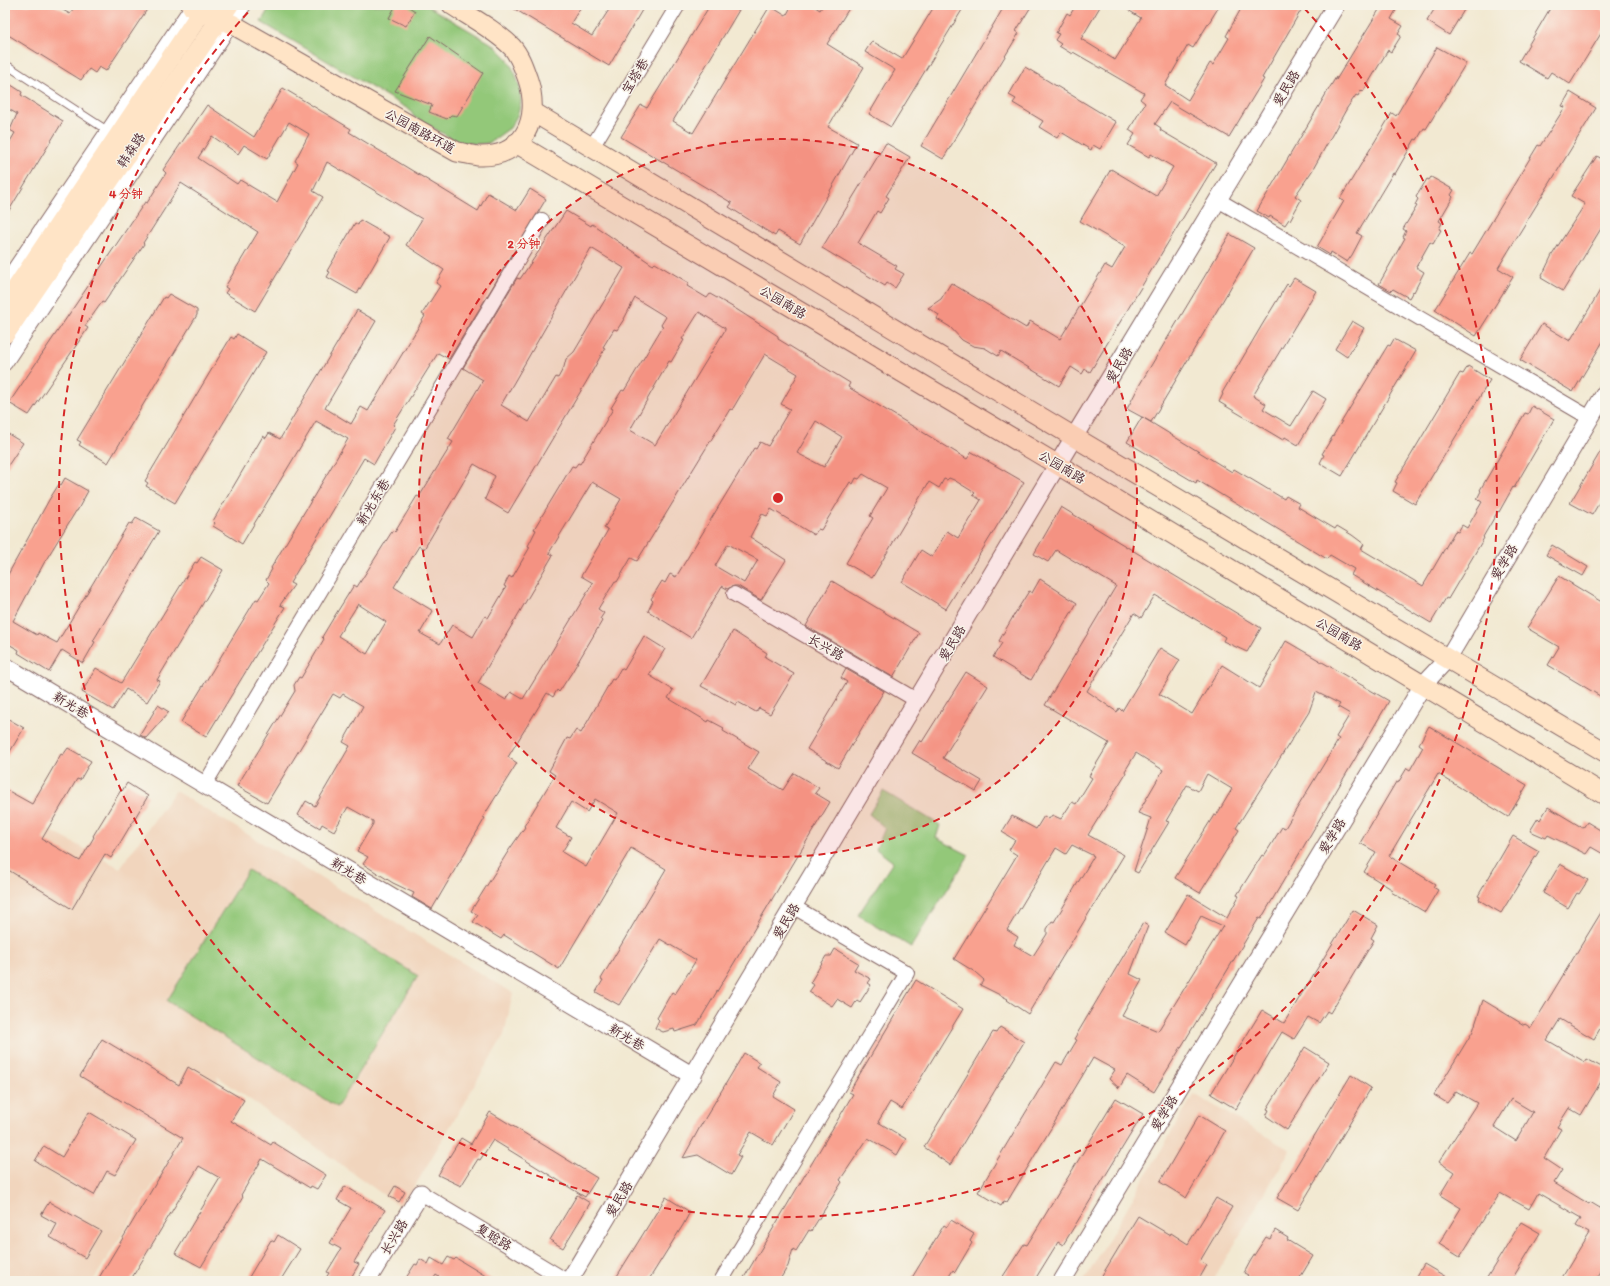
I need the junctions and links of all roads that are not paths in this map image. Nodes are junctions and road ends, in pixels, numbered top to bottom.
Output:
1 (244, 5) edge
2 (452, 5) edge
3 (678, 5) edge
4 (1336, 5) edge
5 (198, 7) edge
6 (227, 16) edge
7 (5, 64) edge
8 (533, 112) junction
9 (108, 130) junction
10 (516, 143) junction
11 (592, 148) junction
12 (1218, 200) junction
13 (542, 220) dead end
14 (5, 283) edge
15 (5, 305) edge
16 (5, 334) edge
17 (5, 363) edge
18 (1605, 393) edge
19 (1590, 418) junction
20 (1074, 437) junction
21 (1058, 465) junction
22 (734, 594) dead end
23 (1448, 658) junction
24 (5, 666) edge
25 (1423, 685) junction
26 (918, 701) junction
27 (1605, 752) edge
28 (205, 784) junction
29 (1605, 795) edge
30 (794, 907) junction
31 (693, 1076) junction
32 (421, 1193) joint
33 (368, 1281) edge
34 (568, 1281) edge
35 (721, 1281) edge
36 (1062, 1281) edge

1 - 6 street
2 - 8 main road, 公园南路环道
3 - 11 street, 宝塔巷
4 - 12 street, 爱民路
5 - 6 main road, 公园南路环道
5 - 9 street
5 - 15 main road, 韩森路
6 - 10 main road, 公园南路环道
6 - 16 main road, 韩森路
6 - 17 street
7 - 9 lane
8 - 10 main road, 公园南路环道
8 - 11 main road
9 - 14 street
10 - 21 main road, 公园南路
11 - 20 main road
12 - 19 street
12 - 20 street, 爱民路
13 - 28 street, 新光东巷
18 - 19 street, 爱学路
19 - 23 street, 爱学路
20 - 21 street, 爱民路
20 - 23 main road
21 - 25 main road, 公园南路
21 - 26 street, 爱民路
22 - 26 street, 长兴路
23 - 25 street, 爱学路
23 - 27 main road
24 - 28 street, 新光巷
25 - 29 main road, 公园南路
25 - 36 street, 爱学路
26 - 30 street, 爱民路
28 - 31 street, 新光巷
30 - 31 street, 爱民路
30 - 35 street
31 - 34 street, 爱民路
32 - 33 street, 长兴路
32 - 34 street, 复聪路

